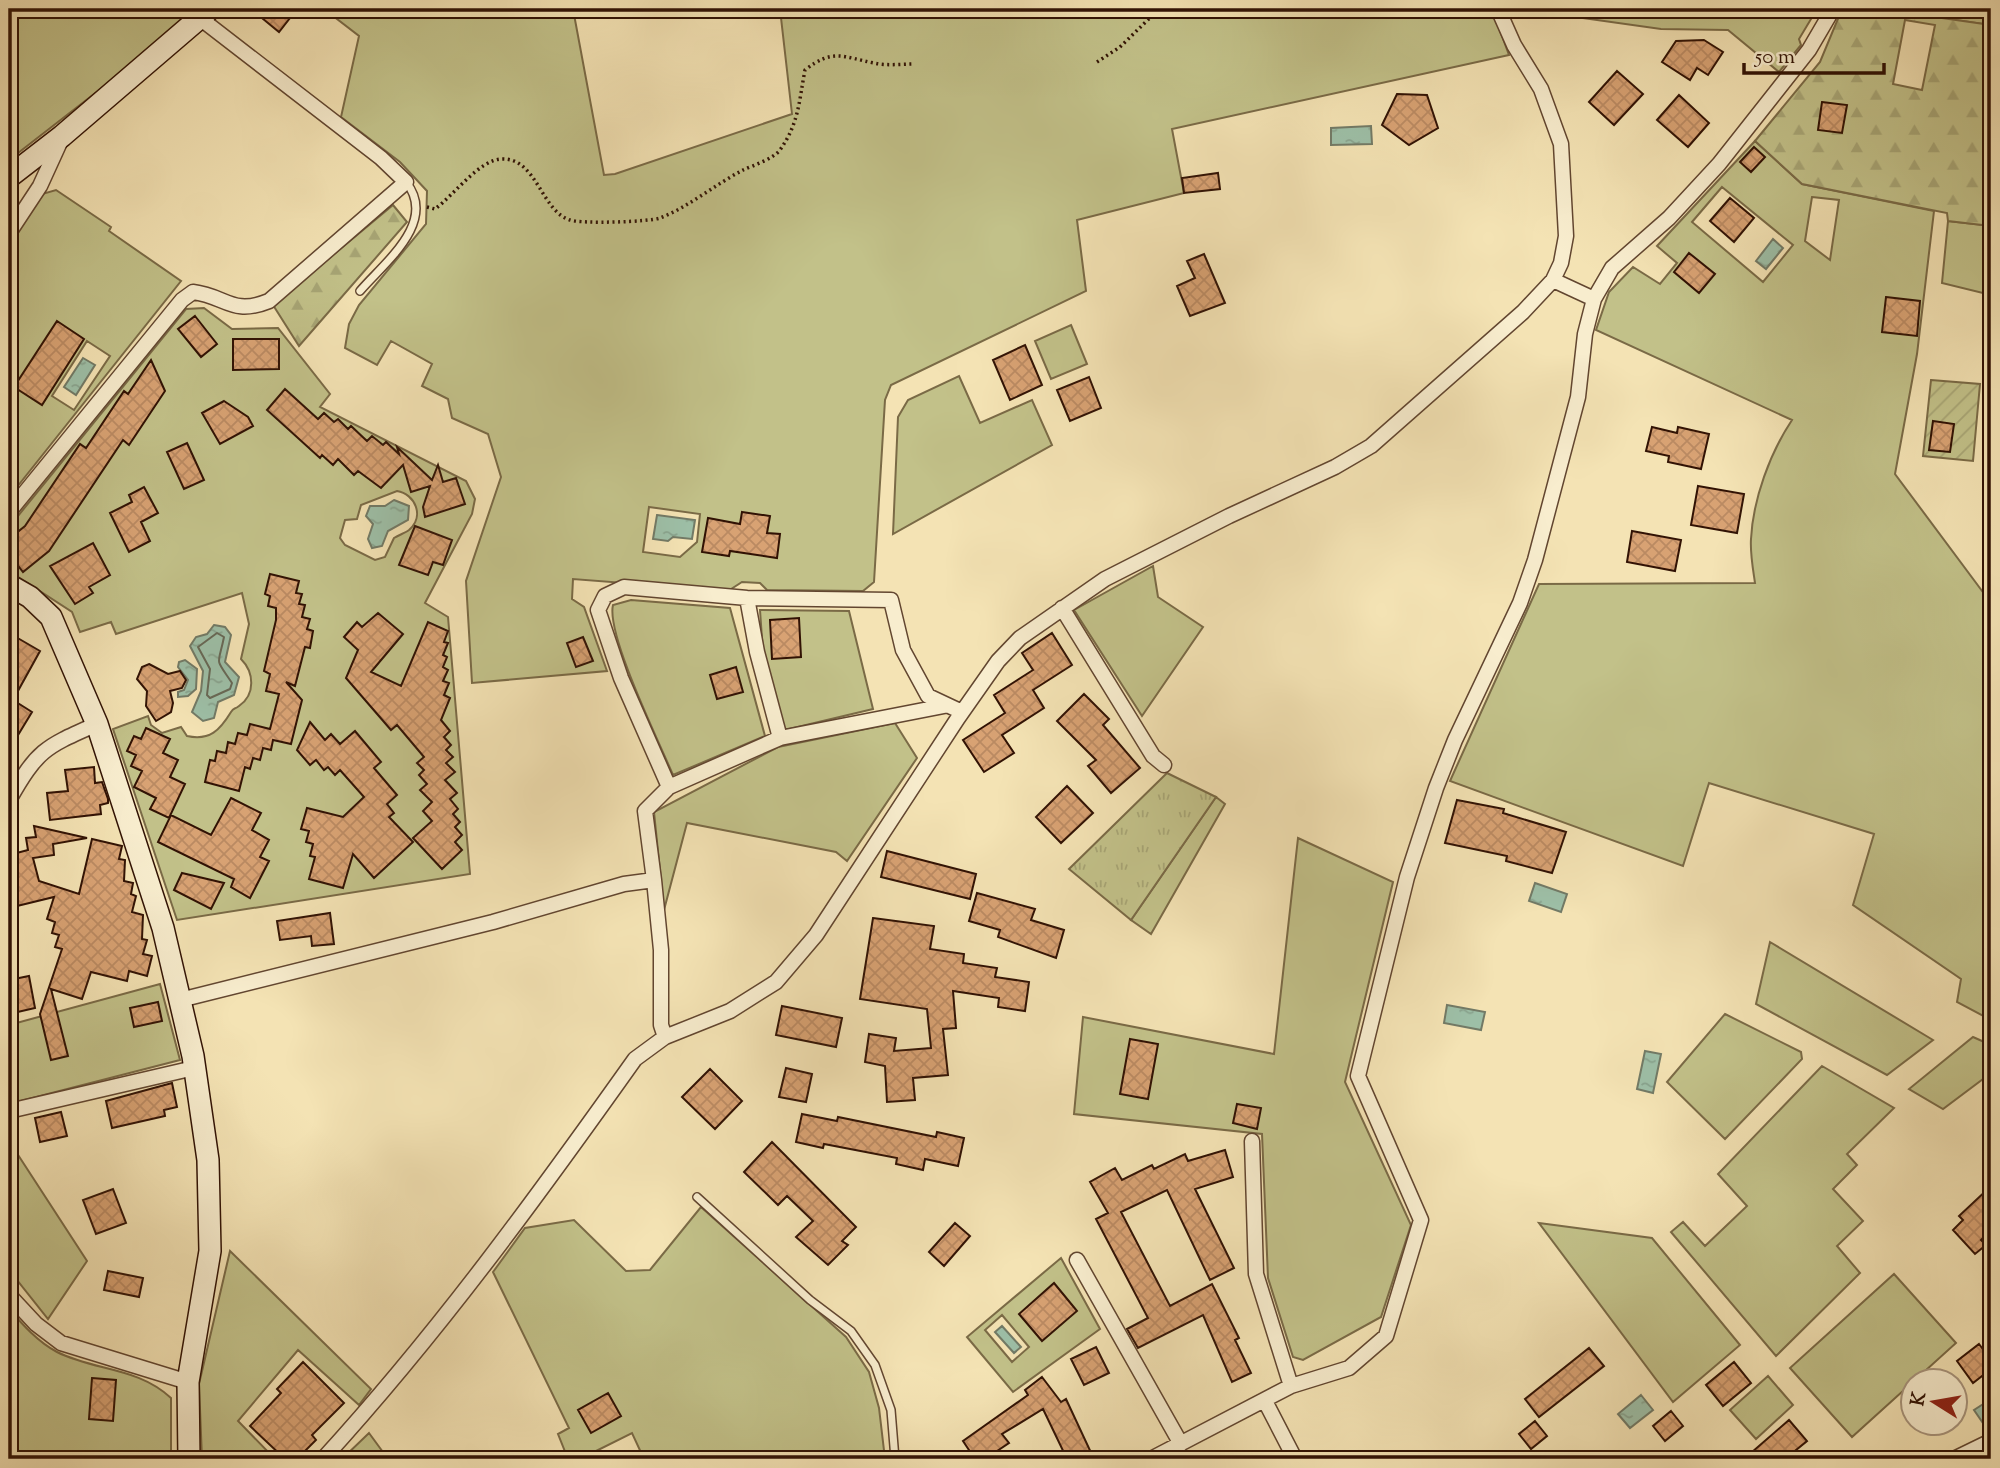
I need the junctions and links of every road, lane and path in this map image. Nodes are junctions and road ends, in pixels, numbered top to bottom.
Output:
1 (1159, 9) edge
2 (1498, 9) edge
3 (1833, 9) edge
4 (206, 14) edge
5 (1097, 62) dead end
6 (914, 64) dead end
7 (62, 136) junction
8 (9, 177) edge
9 (406, 182) junction
10 (418, 204) junction
11 (9, 233) edge
12 (1553, 280) junction
13 (360, 290) dead end
14 (1594, 299) junction
15 (9, 512) edge
16 (9, 584) edge
17 (747, 598) junction
18 (1062, 608) junction
19 (944, 706) junction
20 (962, 712) junction
21 (97, 724) junction
22 (779, 738) junction
23 (1164, 765) dead end
24 (15, 776) edge
25 (669, 787) junction
26 (9, 800) edge
27 (654, 880) junction
28 (180, 1000) junction
29 (666, 1037) junction
30 (194, 1068) junction
31 (9, 1111) edge
32 (1252, 1141) dead end
33 (697, 1196) dead end
34 (1077, 1260) dead end
35 (9, 1295) edge
36 (188, 1382) junction
37 (1291, 1386) junction
38 (1265, 1401) junction
39 (1991, 1441) edge
40 (1181, 1444) junction
41 (189, 1459) edge
42 (323, 1459) edge
43 (895, 1459) edge
44 (1151, 1459) edge
45 (1295, 1459) edge
46 (1954, 1459) edge

1 - 5 path
2 - 12 street
3 - 14 street
4 - 7 street
4 - 9 street
6 - 10 path
7 - 8 street
7 - 11 street
9 - 10 lane
9 - 15 street
10 - 13 lane
12 - 14 street
12 - 18 street
14 - 37 street
16 - 21 street
17 - 19 street
17 - 22 street
17 - 25 street
18 - 20 street
18 - 23 street
19 - 20 street
19 - 22 street
20 - 29 street
21 - 24 street
21 - 28 street
22 - 25 street
24 - 26 street
25 - 27 street
27 - 28 street
27 - 29 street
28 - 30 street
29 - 42 street
30 - 31 street
30 - 36 street
32 - 37 street
33 - 43 lane
34 - 40 street
35 - 36 street
36 - 41 street
37 - 38 street
38 - 40 street
38 - 45 street
39 - 46 street
40 - 44 street

